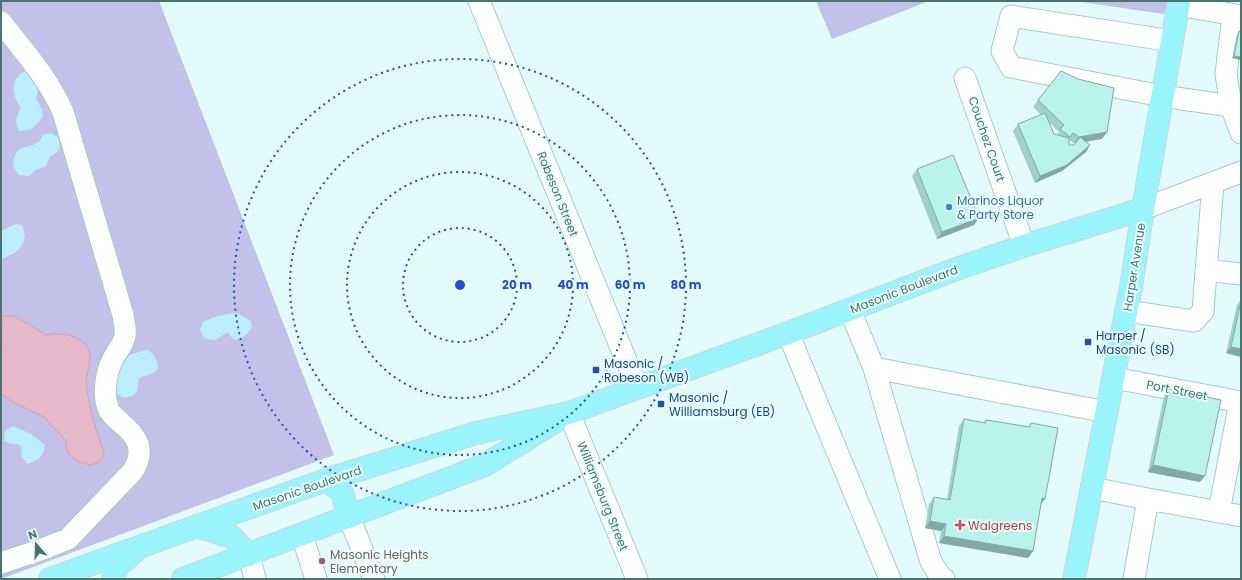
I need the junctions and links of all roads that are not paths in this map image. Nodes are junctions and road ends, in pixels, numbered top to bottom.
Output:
1 (479, 1) edge
2 (1179, 3) edge
3 (1237, 16) edge
4 (1, 22) edge
5 (1172, 41) junction
6 (966, 78) dead end
7 (1162, 96) junction
8 (1236, 104) edge
9 (1241, 133) edge
10 (1241, 172) edge
11 (1213, 183) junction
12 (1143, 209) junction
13 (1024, 246) junction
14 (1206, 270) junction
15 (1241, 274) edge
16 (850, 310) junction
17 (1126, 311) junction
18 (788, 333) junction
19 (874, 368) junction
20 (1114, 378) junction
21 (637, 387) junction
22 (1240, 402) edge
23 (1107, 412) junction
24 (569, 413) junction
25 (326, 480) junction
26 (1092, 488) junction
27 (1148, 499) junction
28 (1219, 512) junction
29 (1241, 516) edge
30 (349, 517) junction
31 (196, 526) junction
32 (302, 535) junction
33 (140, 546) junction
34 (248, 554) junction
35 (1, 563) edge
36 (50, 579) edge
37 (113, 579) edge
38 (183, 579) edge
39 (255, 579) edge
40 (316, 579) edge
41 (374, 579) edge
42 (637, 579) edge
43 (890, 579) edge
44 (944, 579) edge
45 (1074, 579) edge
46 (1134, 579) edge

1 - 21 street, Robeson Street
2 - 3 street
2 - 5 main road, Harper Avenue
3 - 8 street
4 - 35 street
5 - 7 main road, Harper Avenue
5 - 7 street
6 - 13 street, Couchez Court
7 - 8 street
7 - 12 main road, Harper Avenue
8 - 9 street
10 - 11 street, Masonic Boulevard
11 - 12 street, Masonic Boulevard
11 - 14 street
12 - 13 main road, Masonic Boulevard
12 - 17 main road, Harper Avenue
13 - 16 main road, Masonic Boulevard
14 - 15 street
14 - 17 street
16 - 18 main road, Masonic Boulevard
16 - 19 street
17 - 20 main road, Harper Avenue
18 - 21 main road, Masonic Boulevard
18 - 43 street
19 - 23 street
19 - 44 street
20 - 22 street, Port Street
20 - 23 main road, Harper Avenue
21 - 24 main road, Masonic Boulevard
22 - 28 street
23 - 26 main road, Harper Avenue
24 - 25 main road, Masonic Boulevard
24 - 30 main road, Masonic Boulevard
24 - 42 street, Williamsburg Street
25 - 30 main road
25 - 31 main road, Masonic Boulevard
26 - 27 street
26 - 45 main road, Harper Avenue
27 - 28 street
27 - 46 street
28 - 29 street
30 - 32 main road, Masonic Boulevard
30 - 41 street
31 - 33 main road, Masonic Boulevard
31 - 34 main road
32 - 34 main road, Masonic Boulevard
32 - 40 street
33 - 36 main road, Masonic Boulevard
33 - 37 main road
34 - 38 main road, Masonic Boulevard
34 - 39 street

